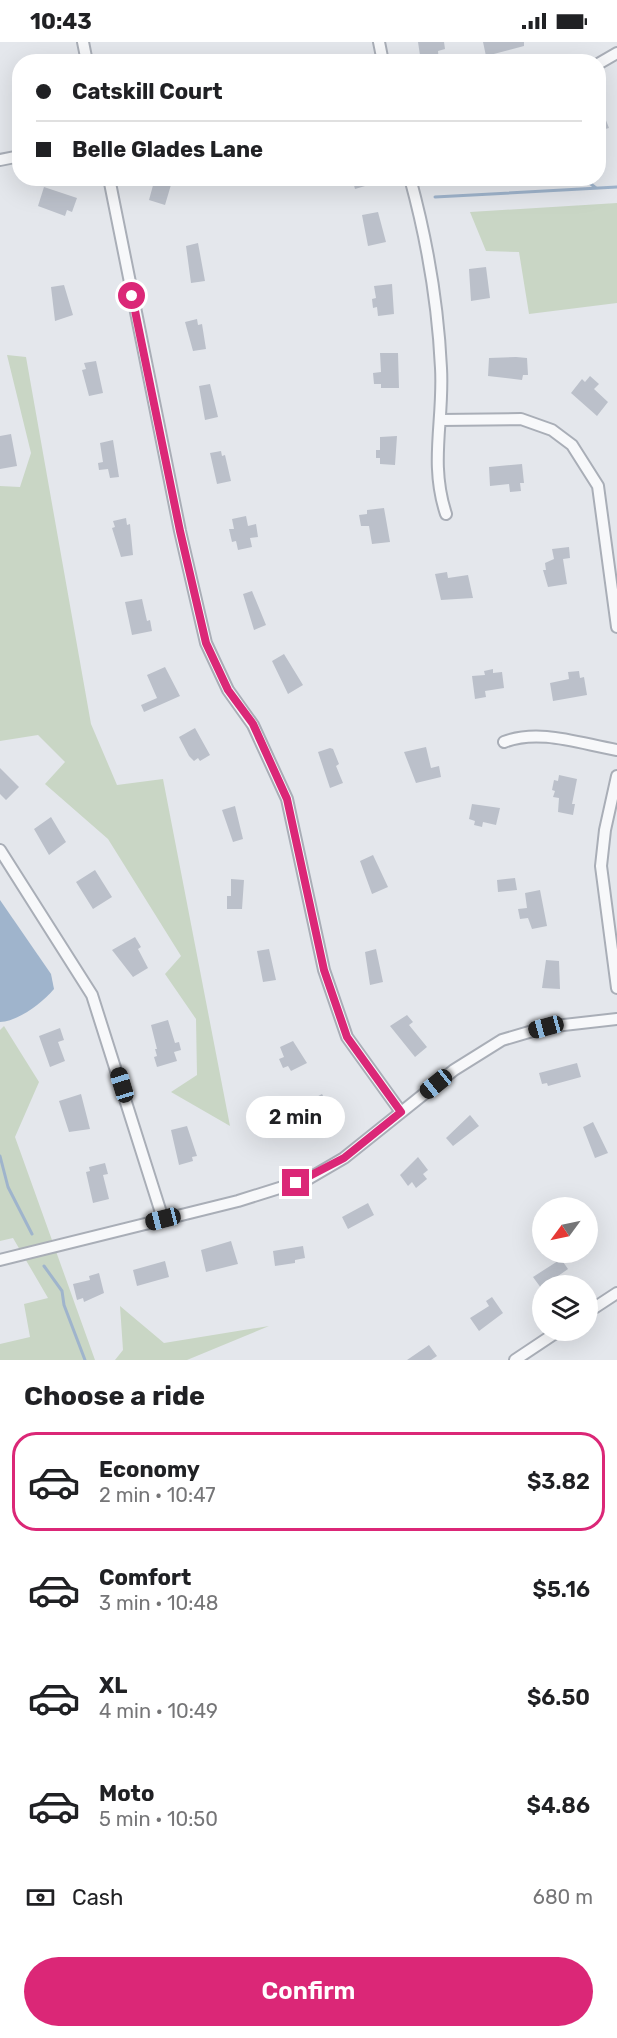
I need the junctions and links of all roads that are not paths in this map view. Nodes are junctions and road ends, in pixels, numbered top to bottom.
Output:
1 (111, 186) edge
2 (412, 186) edge
3 (440, 420) junction
4 (446, 514) dead end
5 (617, 627) edge
6 (504, 742) dead end
7 (617, 750) edge
8 (617, 776) edge
9 (0, 850) edge
10 (617, 988) edge
11 (617, 1019) edge
12 (401, 1112) junction
13 (163, 1219) junction
14 (0, 1260) edge
15 (617, 1293) edge
16 (598, 1305) edge
17 (544, 1341) edge
18 (515, 1360) edge

1 - 12 street
2 - 3 street
3 - 4 street
3 - 5 street
6 - 7 street
8 - 10 street
9 - 13 street
11 - 12 street
12 - 13 street
13 - 14 street
15 - 16 street
17 - 18 street

